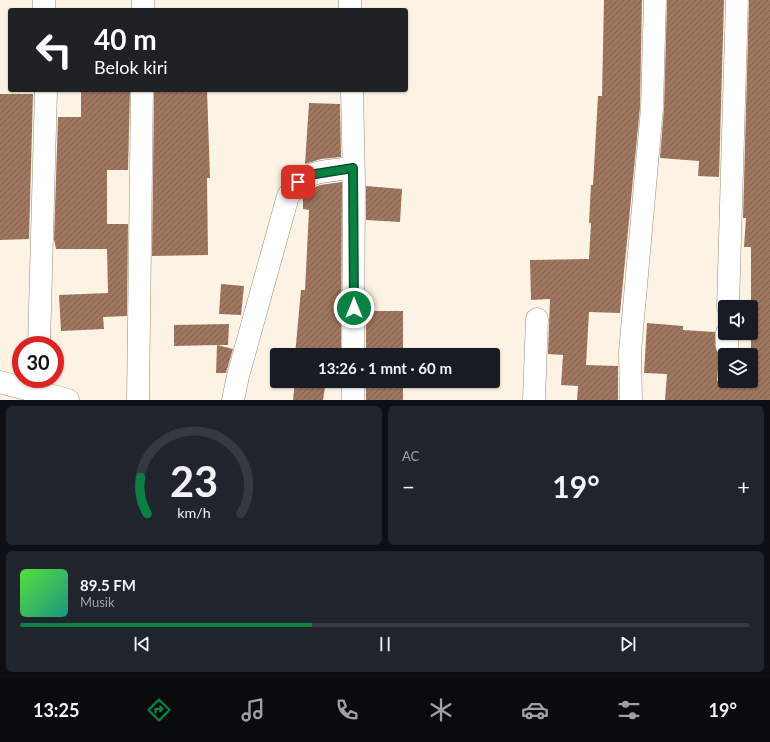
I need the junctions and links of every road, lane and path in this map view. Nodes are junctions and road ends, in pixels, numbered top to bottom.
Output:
1 (655, 0) edge
2 (737, 0) edge
3 (46, 92) edge
4 (142, 92) edge
5 (352, 92) edge
6 (353, 168) junction
7 (728, 300) edge
8 (537, 319) dead end
9 (39, 336) edge
10 (354, 348) edge
11 (0, 382) edge
12 (12, 383) edge
13 (42, 388) edge
14 (353, 388) edge
15 (68, 400) edge
16 (138, 400) edge
17 (233, 400) edge
18 (353, 400) edge
19 (534, 400) edge
20 (631, 400) edge

1 - 20 main road
2 - 7 main road
3 - 9 main road
4 - 16 main road
5 - 6 main road
6 - 10 main road
6 - 17 main road
8 - 19 main road
11 - 12 main road
13 - 15 main road
14 - 18 main road

